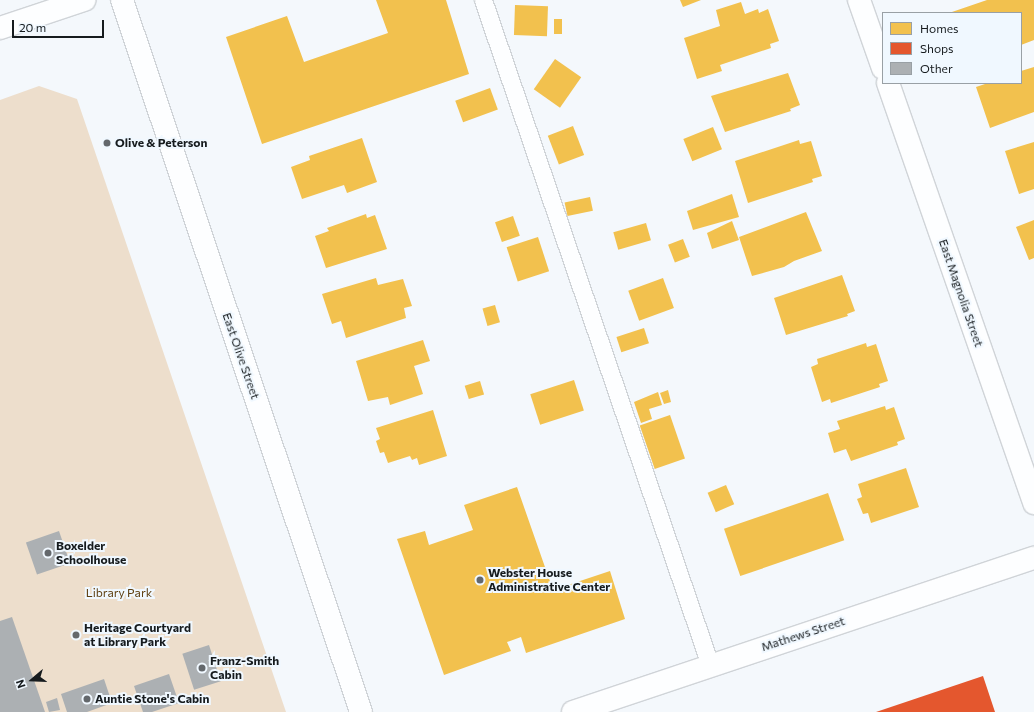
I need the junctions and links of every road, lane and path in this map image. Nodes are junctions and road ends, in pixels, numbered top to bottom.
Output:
1 (84, 0) edge
2 (122, 0) edge
3 (483, 0) edge
4 (859, 0) edge
5 (0, 28) edge
6 (882, 65) edge
7 (888, 84) edge
8 (1034, 503) edge
9 (1034, 558) edge
10 (710, 665) junction
11 (361, 712) edge
12 (573, 712) edge

1 - 5 street
2 - 11 street, East Olive Street
3 - 10 lane
4 - 6 street
7 - 8 street, East Magnolia Street
9 - 10 street, Mathews Street
10 - 12 street, Mathews Street

